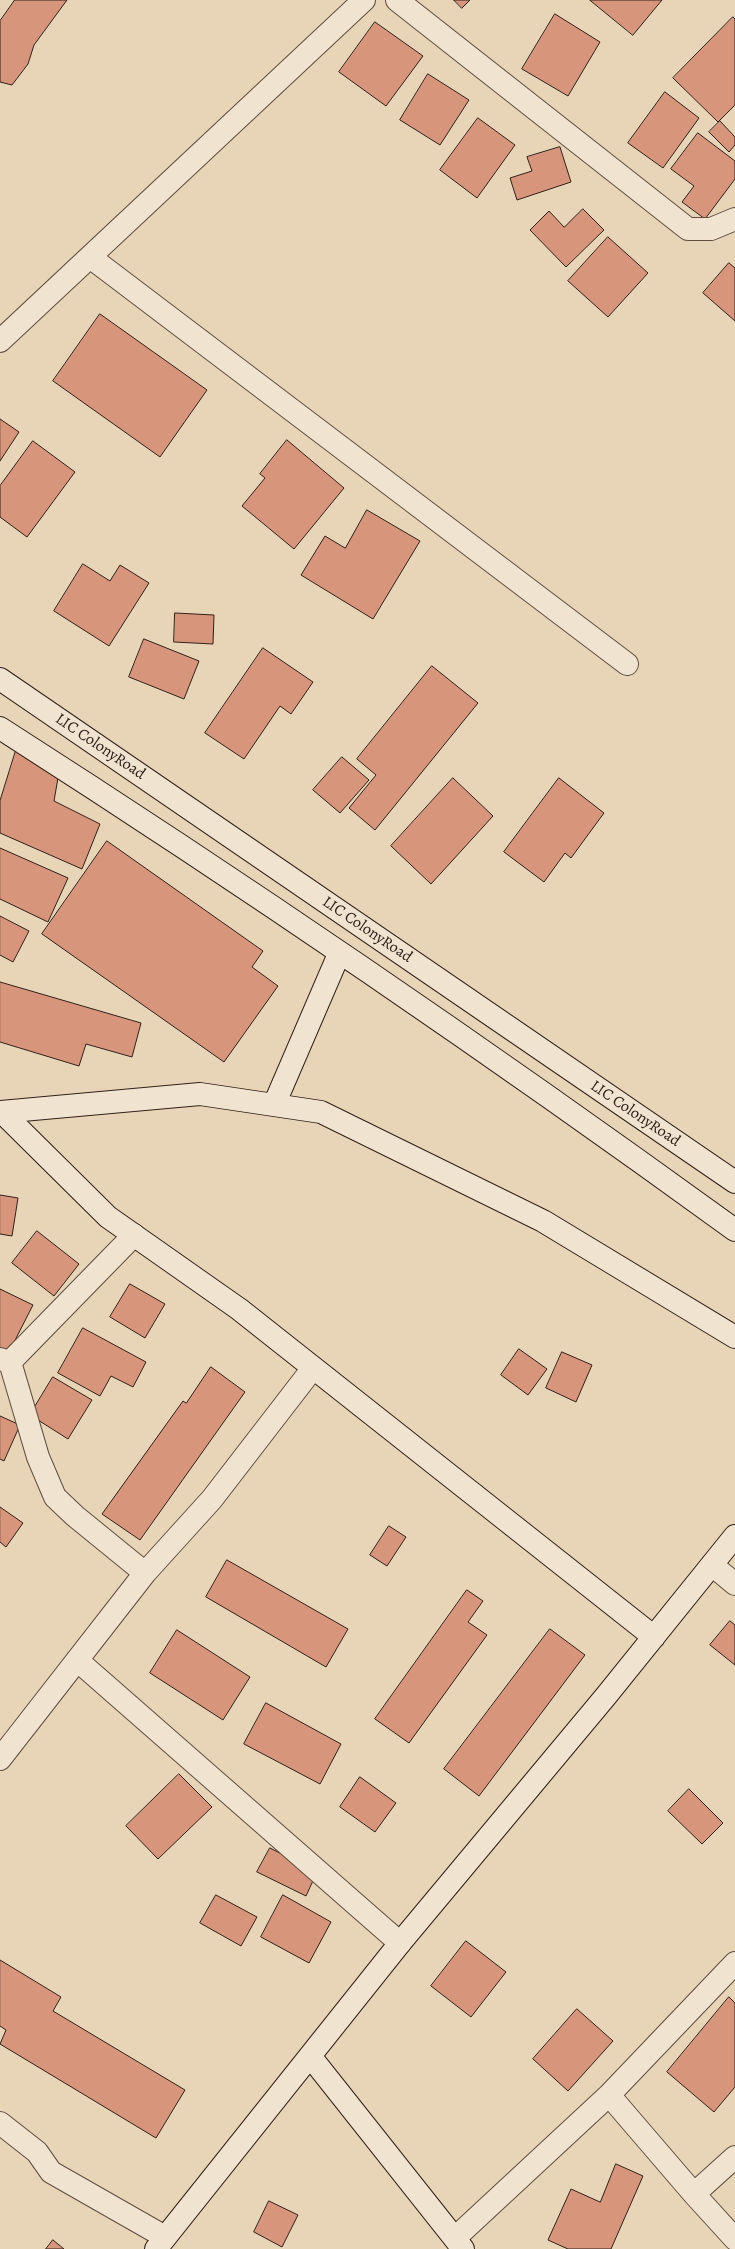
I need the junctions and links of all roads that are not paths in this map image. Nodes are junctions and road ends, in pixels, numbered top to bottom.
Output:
1 (364, 0) edge
2 (397, 0) edge
3 (735, 219) edge
4 (90, 257) junction
5 (0, 341) edge
6 (627, 664) dead end
7 (0, 679) edge
8 (1, 731) edge
9 (339, 954) junction
10 (274, 1105) junction
11 (1, 1112) edge
12 (735, 1182) edge
13 (735, 1230) edge
14 (134, 1235) junction
15 (735, 1337) edge
16 (5, 1360) edge
17 (313, 1368) junction
18 (735, 1536) edge
19 (712, 1565) junction
20 (145, 1573) junction
21 (735, 1584) edge
22 (654, 1637) junction
23 (77, 1660) junction
24 (0, 1759) edge
25 (400, 1944) junction
26 (735, 1962) edge
27 (310, 2056) junction
28 (609, 2095) junction
29 (0, 2123) edge
30 (735, 2157) edge
31 (694, 2194) junction
32 (735, 2239) edge
33 (160, 2243) edge
34 (459, 2244) edge

1 - 4 street
2 - 3 street
4 - 5 street
4 - 6 street
7 - 12 street, LIC ColonyRoad
8 - 9 street
9 - 10 street
9 - 13 street
10 - 11 street
10 - 15 street
11 - 14 street
14 - 16 street
14 - 17 street
16 - 20 street
17 - 20 street
17 - 22 street
18 - 19 street
19 - 21 street
19 - 22 street
20 - 23 street
22 - 25 street
23 - 24 street
23 - 25 street
25 - 27 street
26 - 28 street
27 - 33 street
27 - 34 street
28 - 31 street
28 - 34 street
29 - 33 street
30 - 31 street
31 - 32 street

